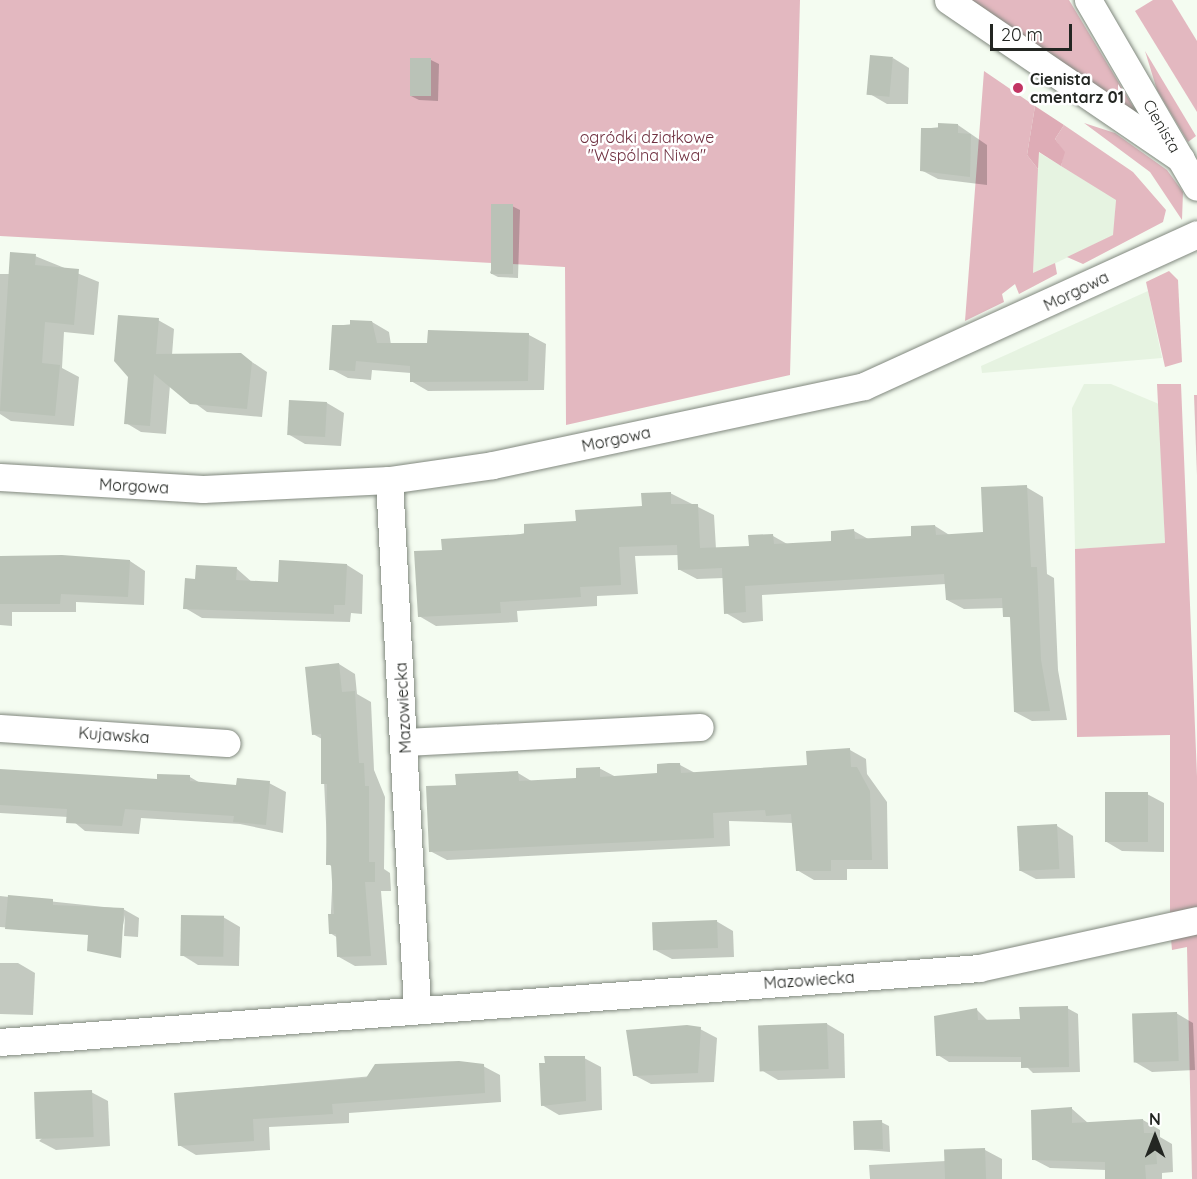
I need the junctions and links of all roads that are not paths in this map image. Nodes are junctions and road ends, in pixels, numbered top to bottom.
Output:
1 (948, 0) edge
2 (1088, 0) edge
3 (1181, 159) junction
4 (1197, 187) edge
5 (1197, 234) edge
6 (0, 477) edge
7 (389, 480) junction
8 (700, 727) dead end
9 (0, 728) edge
10 (227, 742) dead end
11 (405, 742) junction
12 (1197, 920) edge
13 (417, 1008) junction
14 (0, 1042) edge

1 - 3 street, Cienista
2 - 3 street, Cienista
3 - 4 street, Cienista
5 - 7 street, Morgowa
6 - 7 street, Morgowa
7 - 11 street, Mazowiecka
8 - 11 street
9 - 10 street, Kujawska
11 - 13 street, Mazowiecka
12 - 13 street, Mazowiecka
13 - 14 street, Mazowiecka

